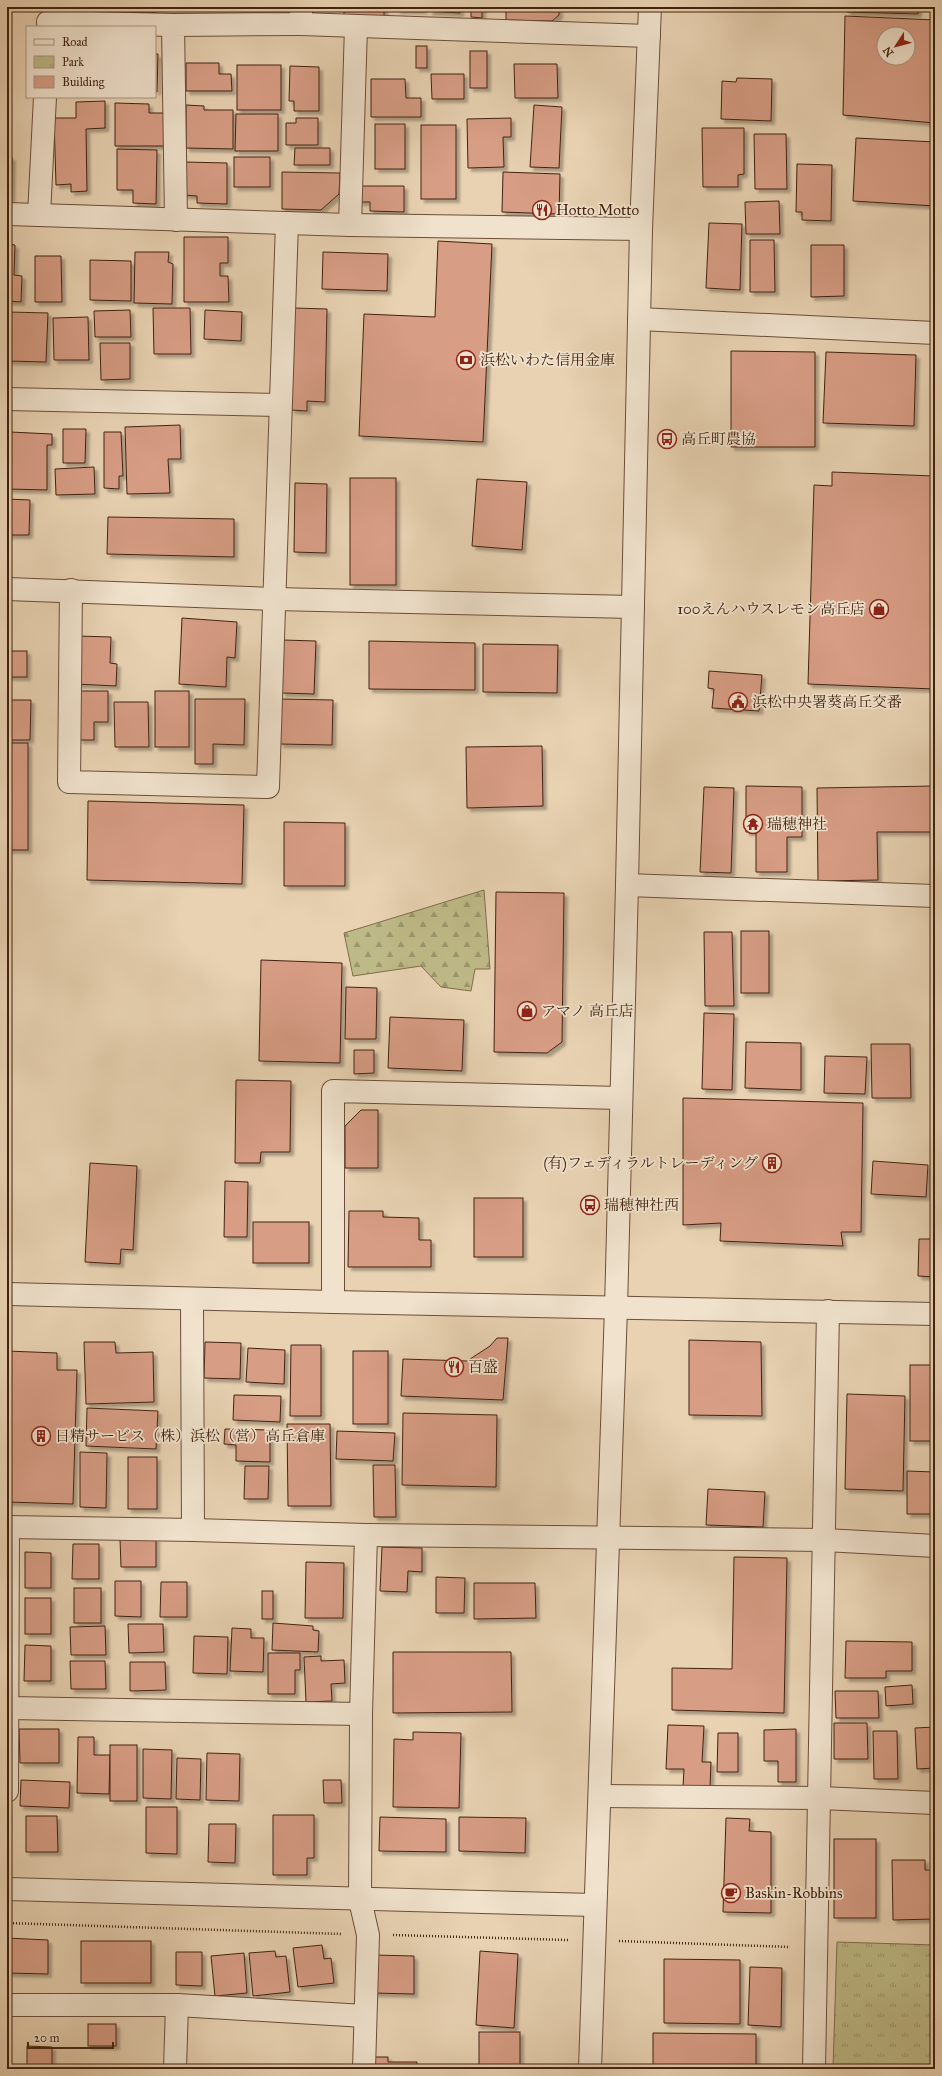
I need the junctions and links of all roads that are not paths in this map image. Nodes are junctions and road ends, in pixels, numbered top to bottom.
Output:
1 (650, 7) edge
2 (301, 16) edge
3 (48, 19) edge
4 (173, 25) junction
5 (356, 26) junction
6 (649, 36) junction
7 (45, 98) edge
8 (7, 214) edge
9 (40, 215) junction
10 (176, 220) junction
11 (287, 223) junction
12 (350, 225) junction
13 (641, 229) junction
14 (639, 319) junction
15 (935, 333) edge
16 (7, 399) edge
17 (280, 405) junction
18 (7, 589) edge
19 (71, 590) junction
20 (274, 599) junction
21 (633, 606) junction
22 (627, 885) junction
23 (935, 896) edge
24 (620, 1098) junction
25 (7, 1294) edge
26 (192, 1299) junction
27 (333, 1302) junction
28 (616, 1308) junction
29 (828, 1311) junction
30 (935, 1314) edge
31 (7, 1527) edge
32 (193, 1530) junction
33 (366, 1535) junction
34 (609, 1537) junction
35 (825, 1540) junction
36 (935, 1546) edge
37 (8, 1708) edge
38 (361, 1714) junction
39 (7, 1791) edge
40 (600, 1796) junction
41 (820, 1798) junction
42 (935, 1803) edge
43 (7, 1889) edge
44 (360, 1900) junction
45 (594, 1905) junction
46 (7, 2005) edge
47 (177, 2005) junction
48 (365, 2016) junction
49 (175, 2069) edge
50 (364, 2069) edge
51 (590, 2069) edge
52 (814, 2069) edge

1 - 6 street
2 - 4 street
2 - 5 street
3 - 4 street
4 - 10 street
5 - 6 street
5 - 12 street
6 - 13 street
7 - 9 street
8 - 9 street
9 - 10 street
10 - 11 street
11 - 12 street
11 - 17 street
12 - 13 street
13 - 14 street
14 - 15 street
14 - 21 street
16 - 17 street
17 - 20 street
18 - 19 street
19 - 20 street
19 - 20 street
20 - 21 street
21 - 22 street
22 - 23 street
22 - 24 street
24 - 27 street
24 - 28 street
25 - 26 street
26 - 27 street
26 - 32 street
27 - 28 street
28 - 29 street
28 - 34 street
29 - 30 street
29 - 35 street
31 - 32 street
31 - 37 street
32 - 33 street
33 - 34 street
33 - 38 street
34 - 35 street
34 - 40 street
35 - 36 street
35 - 41 street
37 - 38 street
37 - 39 street
38 - 44 street
40 - 41 street
40 - 45 street
41 - 42 street
41 - 52 street
43 - 44 street
44 - 45 street
44 - 48 street
45 - 51 street
46 - 47 street
47 - 48 street
47 - 49 street
48 - 50 street

